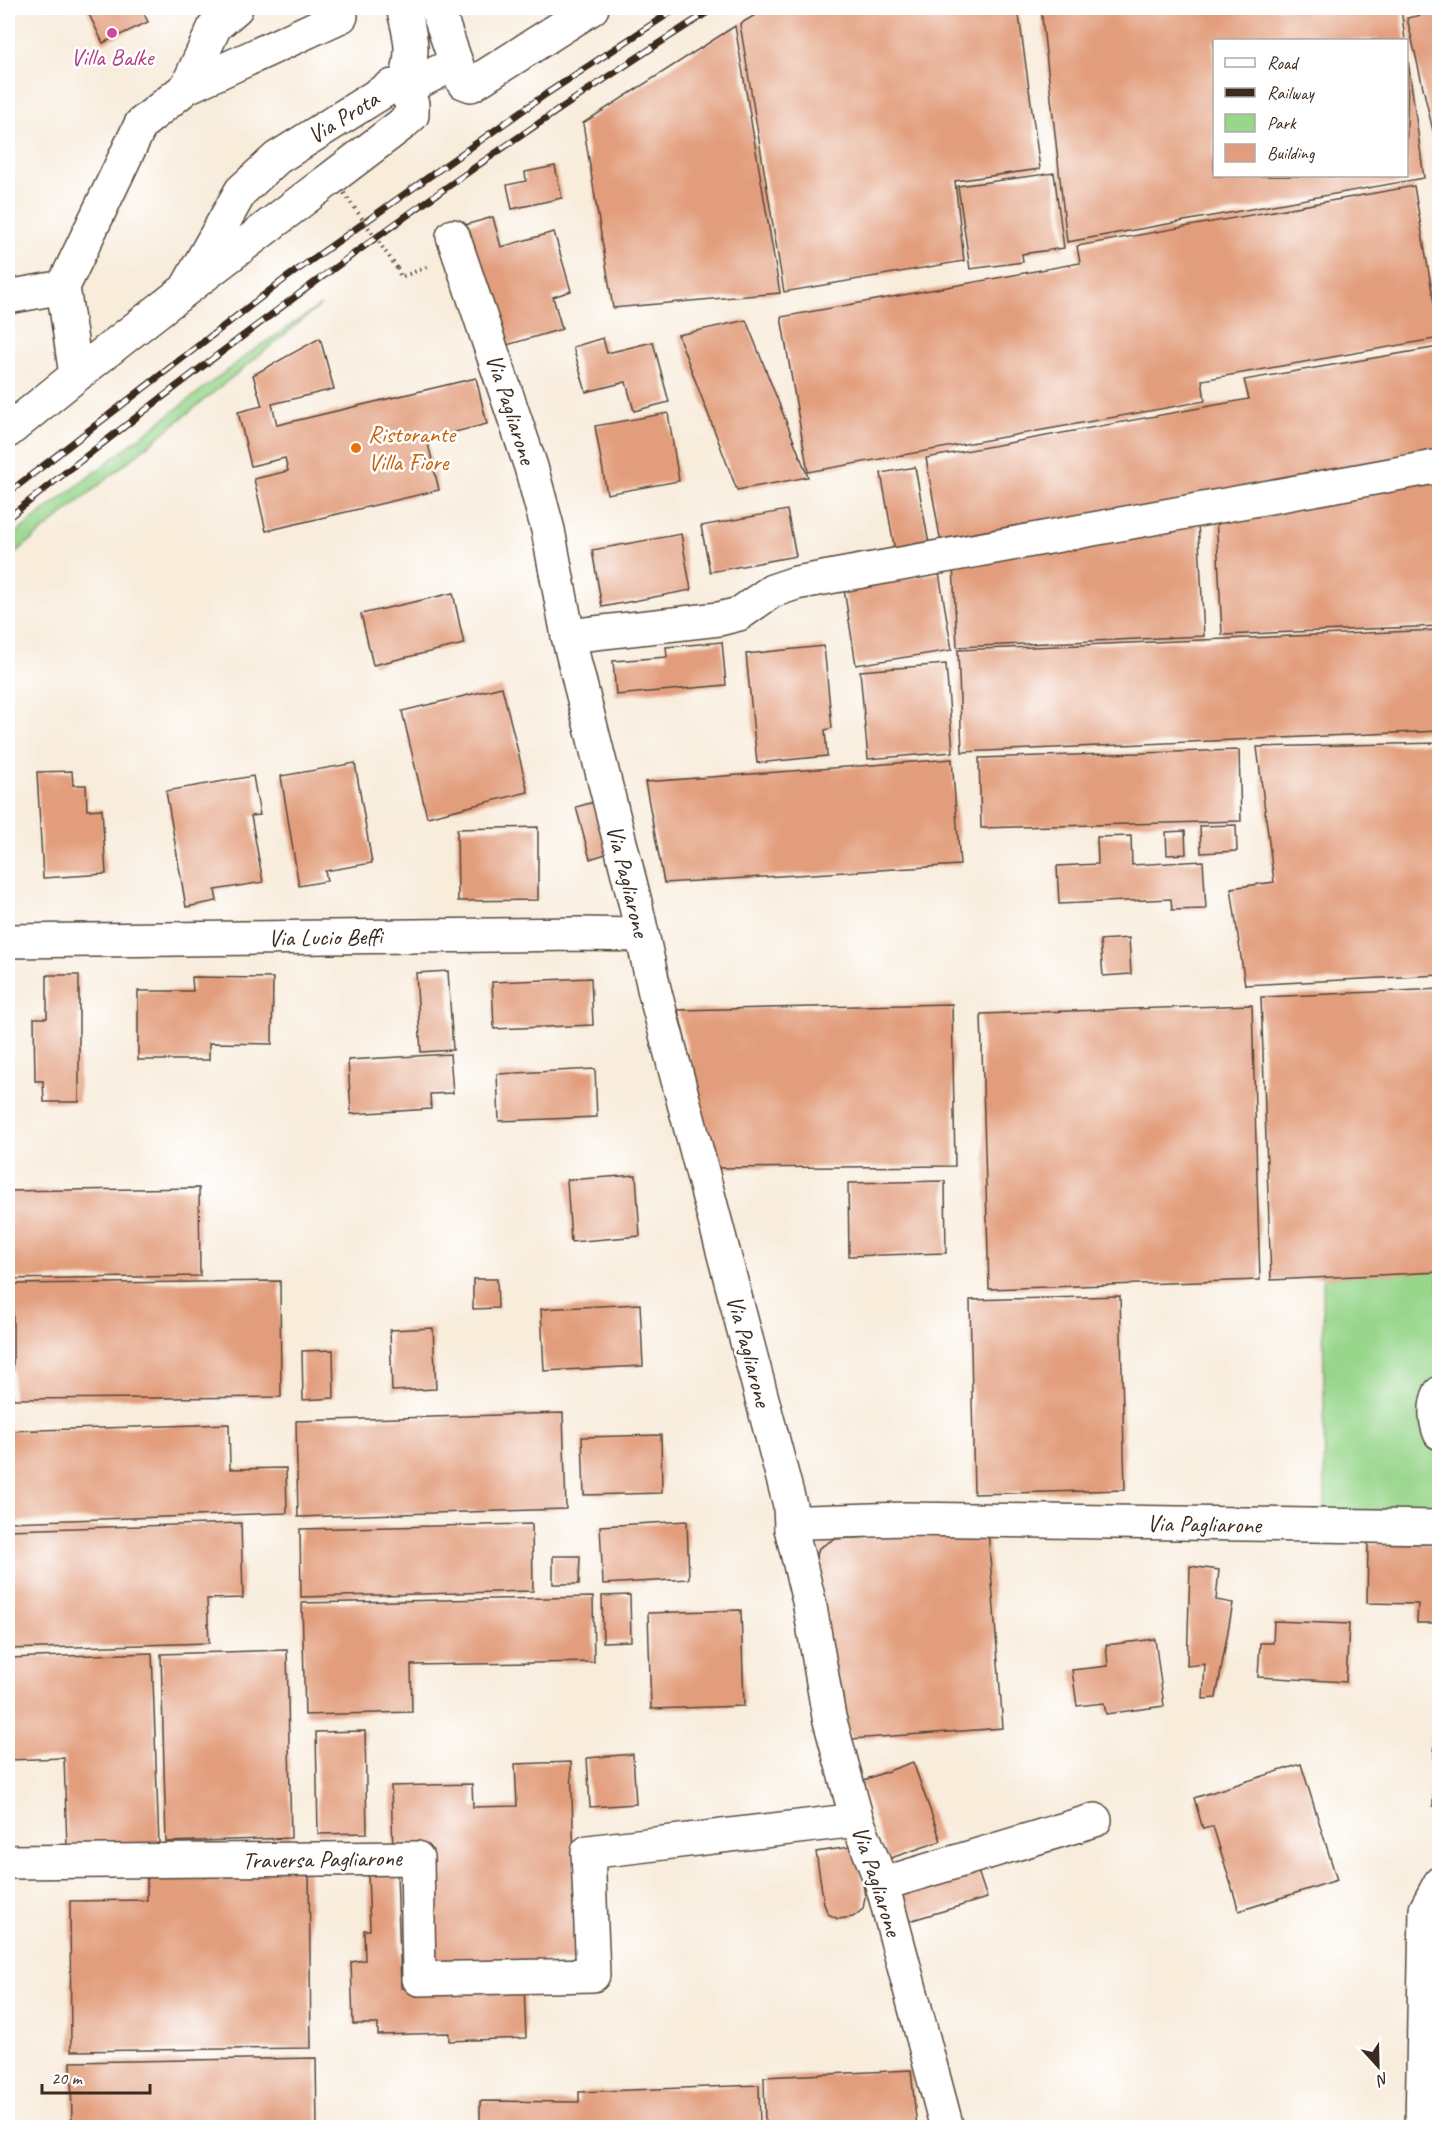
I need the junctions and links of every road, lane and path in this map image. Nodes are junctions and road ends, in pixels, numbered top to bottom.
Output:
1 (236, 8) edge
2 (339, 8) edge
3 (403, 8) edge
4 (437, 8) edge
5 (591, 8) edge
6 (456, 63) junction
7 (187, 87) junction
8 (404, 89) junction
9 (344, 193) dead end
10 (453, 236) dead end
11 (397, 268) dead end
12 (63, 287) junction
13 (186, 289) junction
14 (8, 297) edge
15 (76, 375) junction
16 (8, 431) edge
17 (1440, 466) edge
18 (568, 636) junction
19 (642, 935) junction
20 (8, 941) edge
21 (1440, 1393) edge
22 (1440, 1433) edge
23 (1440, 1527) edge
24 (791, 1528) junction
25 (1095, 1820) dead end
26 (857, 1821) junction
27 (8, 1862) edge
28 (1440, 1883) edge
29 (882, 1884) junction
30 (1431, 2067) edge
31 (947, 2127) edge
32 (1422, 2127) edge

1 - 7 street
2 - 7 street
3 - 8 street
4 - 6 street
5 - 6 street
6 - 8 street
7 - 12 street
8 - 13 street, Via Prota
8 - 13 street, Via Prota
9 - 11 path, bridge
10 - 18 street, Via Pagliarone
12 - 14 street
12 - 15 street
13 - 15 street, Via Prota
15 - 16 street, Via Prota
17 - 18 street
18 - 19 street, Via Pagliarone
19 - 20 street, Via Lucio Beffi
19 - 24 street, Via Pagliarone
21 - 22 street
23 - 24 street, Via Pagliarone
24 - 26 street, Via Pagliarone
25 - 29 street
26 - 27 street, Traversa Pagliarone
26 - 29 street, Via Pagliarone
28 - 30 street
29 - 31 street, Via Pagliarone
30 - 32 street

